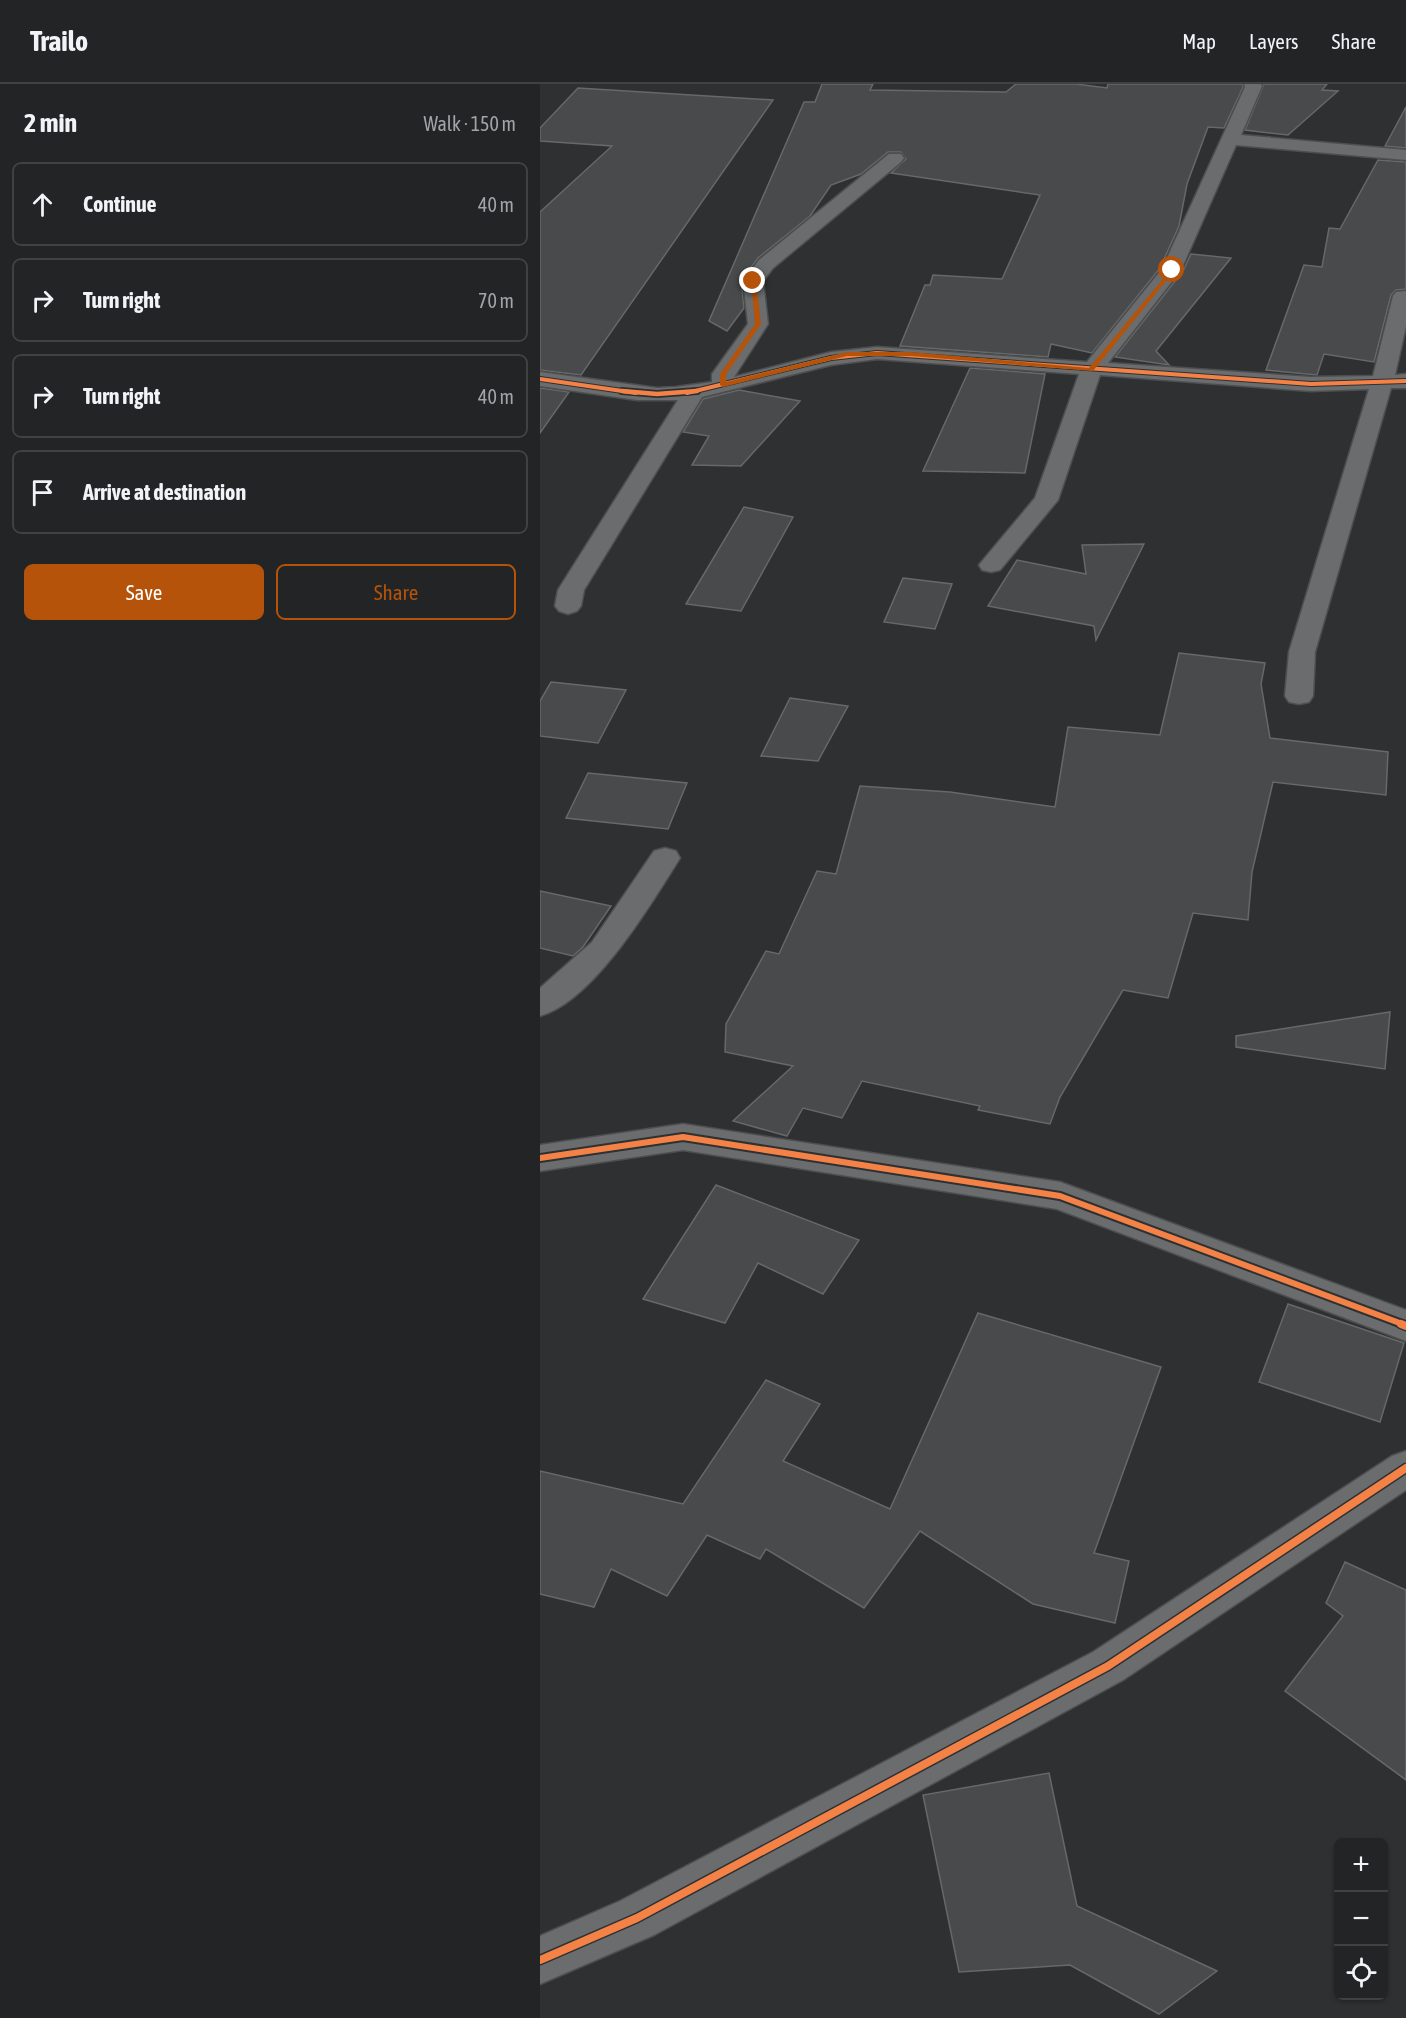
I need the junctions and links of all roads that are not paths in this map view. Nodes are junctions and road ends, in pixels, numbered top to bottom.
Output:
1 (1252, 84) edge
2 (1230, 139) junction
3 (1406, 155) edge
4 (895, 159) dead end
5 (1403, 297) dead end
6 (1091, 370) junction
7 (540, 379) edge
8 (1394, 382) edge
9 (723, 385) junction
10 (693, 392) junction
11 (991, 565) dead end
12 (568, 606) dead end
13 (1299, 696) dead end
14 (665, 858) dead end
15 (540, 1005) edge
16 (540, 1158) edge
17 (1406, 1326) edge
18 (1406, 1468) edge
19 (540, 1959) edge

1 - 2 street
2 - 3 street
2 - 6 street
4 - 9 street
5 - 8 street
6 - 8 street
6 - 9 street
6 - 11 street
7 - 10 street
8 - 13 street
9 - 10 street
10 - 12 street
14 - 15 street
16 - 17 street
18 - 19 street

